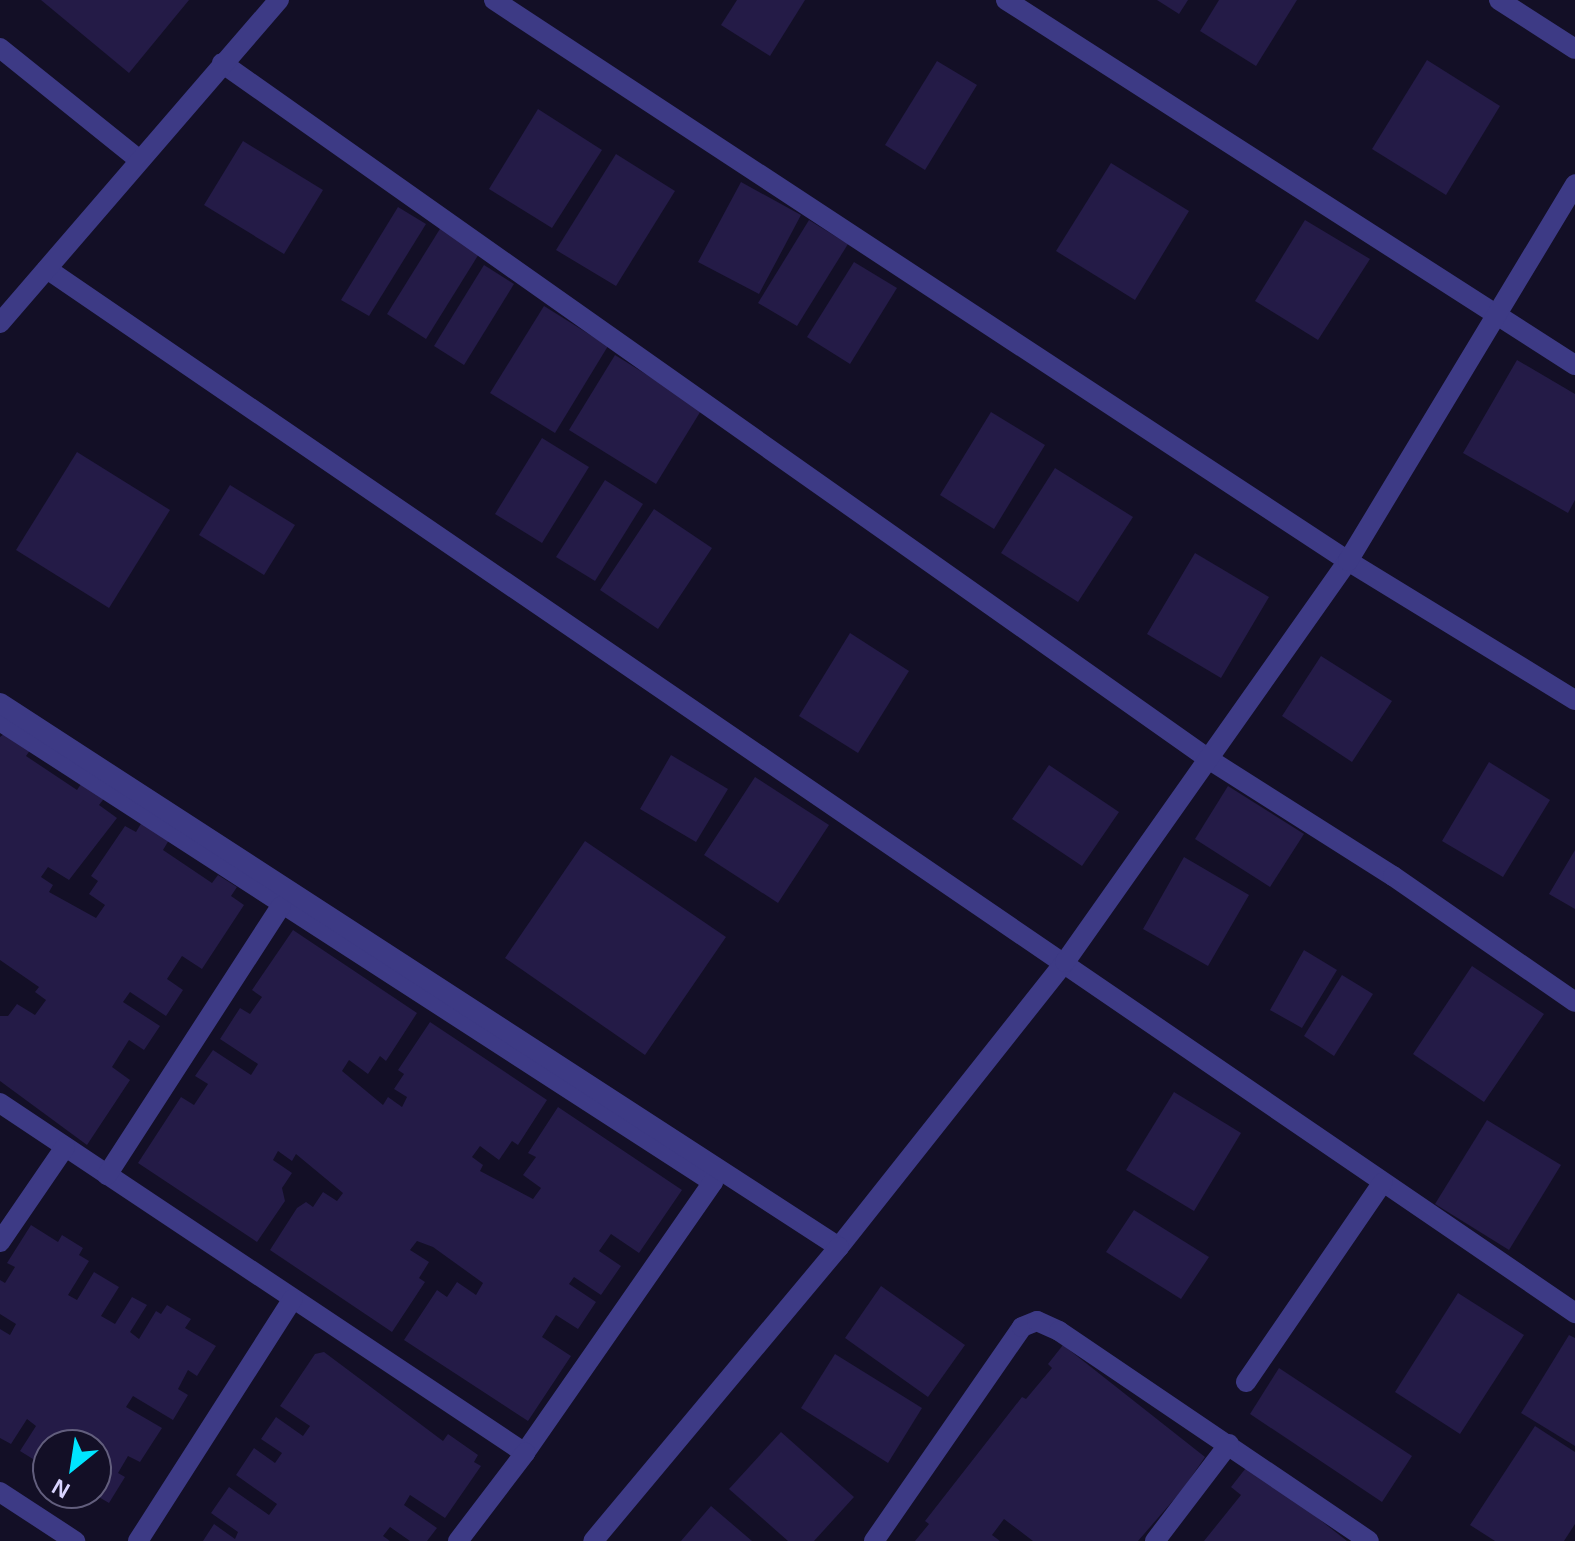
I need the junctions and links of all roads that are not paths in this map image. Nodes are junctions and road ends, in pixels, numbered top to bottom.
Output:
1 (279, 0) edge
2 (494, 0) edge
3 (1006, 0) edge
4 (1499, 0) edge
5 (0, 48) edge
6 (1575, 49) edge
7 (222, 63) junction
8 (138, 159) junction
9 (1575, 184) edge
10 (47, 269) junction
11 (1497, 312) junction
12 (0, 323) edge
13 (1575, 365) edge
14 (1348, 561) junction
15 (1575, 700) edge
16 (0, 703) edge
17 (0, 721) edge
18 (1210, 760) junction
19 (281, 906) junction
20 (1065, 962) junction
21 (1575, 1002) edge
22 (0, 1103) edge
23 (65, 1147) junction
24 (107, 1175) junction
25 (1383, 1182) junction
26 (0, 1242) edge
27 (839, 1247) junction
28 (293, 1299) junction
29 (1575, 1313) edge
30 (1246, 1382) dead end
31 (1229, 1444) junction
32 (525, 1453) junction
33 (0, 1492) edge
34 (75, 1541) edge
35 (138, 1541) edge
36 (458, 1541) edge
37 (593, 1541) edge
38 (874, 1541) edge
39 (1155, 1541) edge
40 (1369, 1541) edge

1 - 7 street
2 - 14 street
3 - 11 street
4 - 6 street
5 - 8 street
7 - 8 street
7 - 18 street
8 - 10 street
9 - 11 street
10 - 12 street
10 - 20 street
11 - 13 street
11 - 14 street
14 - 15 street
14 - 18 street
16 - 27 street
17 - 19 street
18 - 20 street
18 - 21 street
19 - 24 street
19 - 32 street
20 - 25 street
20 - 27 street
22 - 23 street
23 - 24 street
23 - 26 street
24 - 28 street
25 - 29 street
25 - 30 street
27 - 37 street
28 - 32 street
28 - 35 street
31 - 38 street
31 - 39 street
31 - 40 street
32 - 36 street
33 - 34 street

